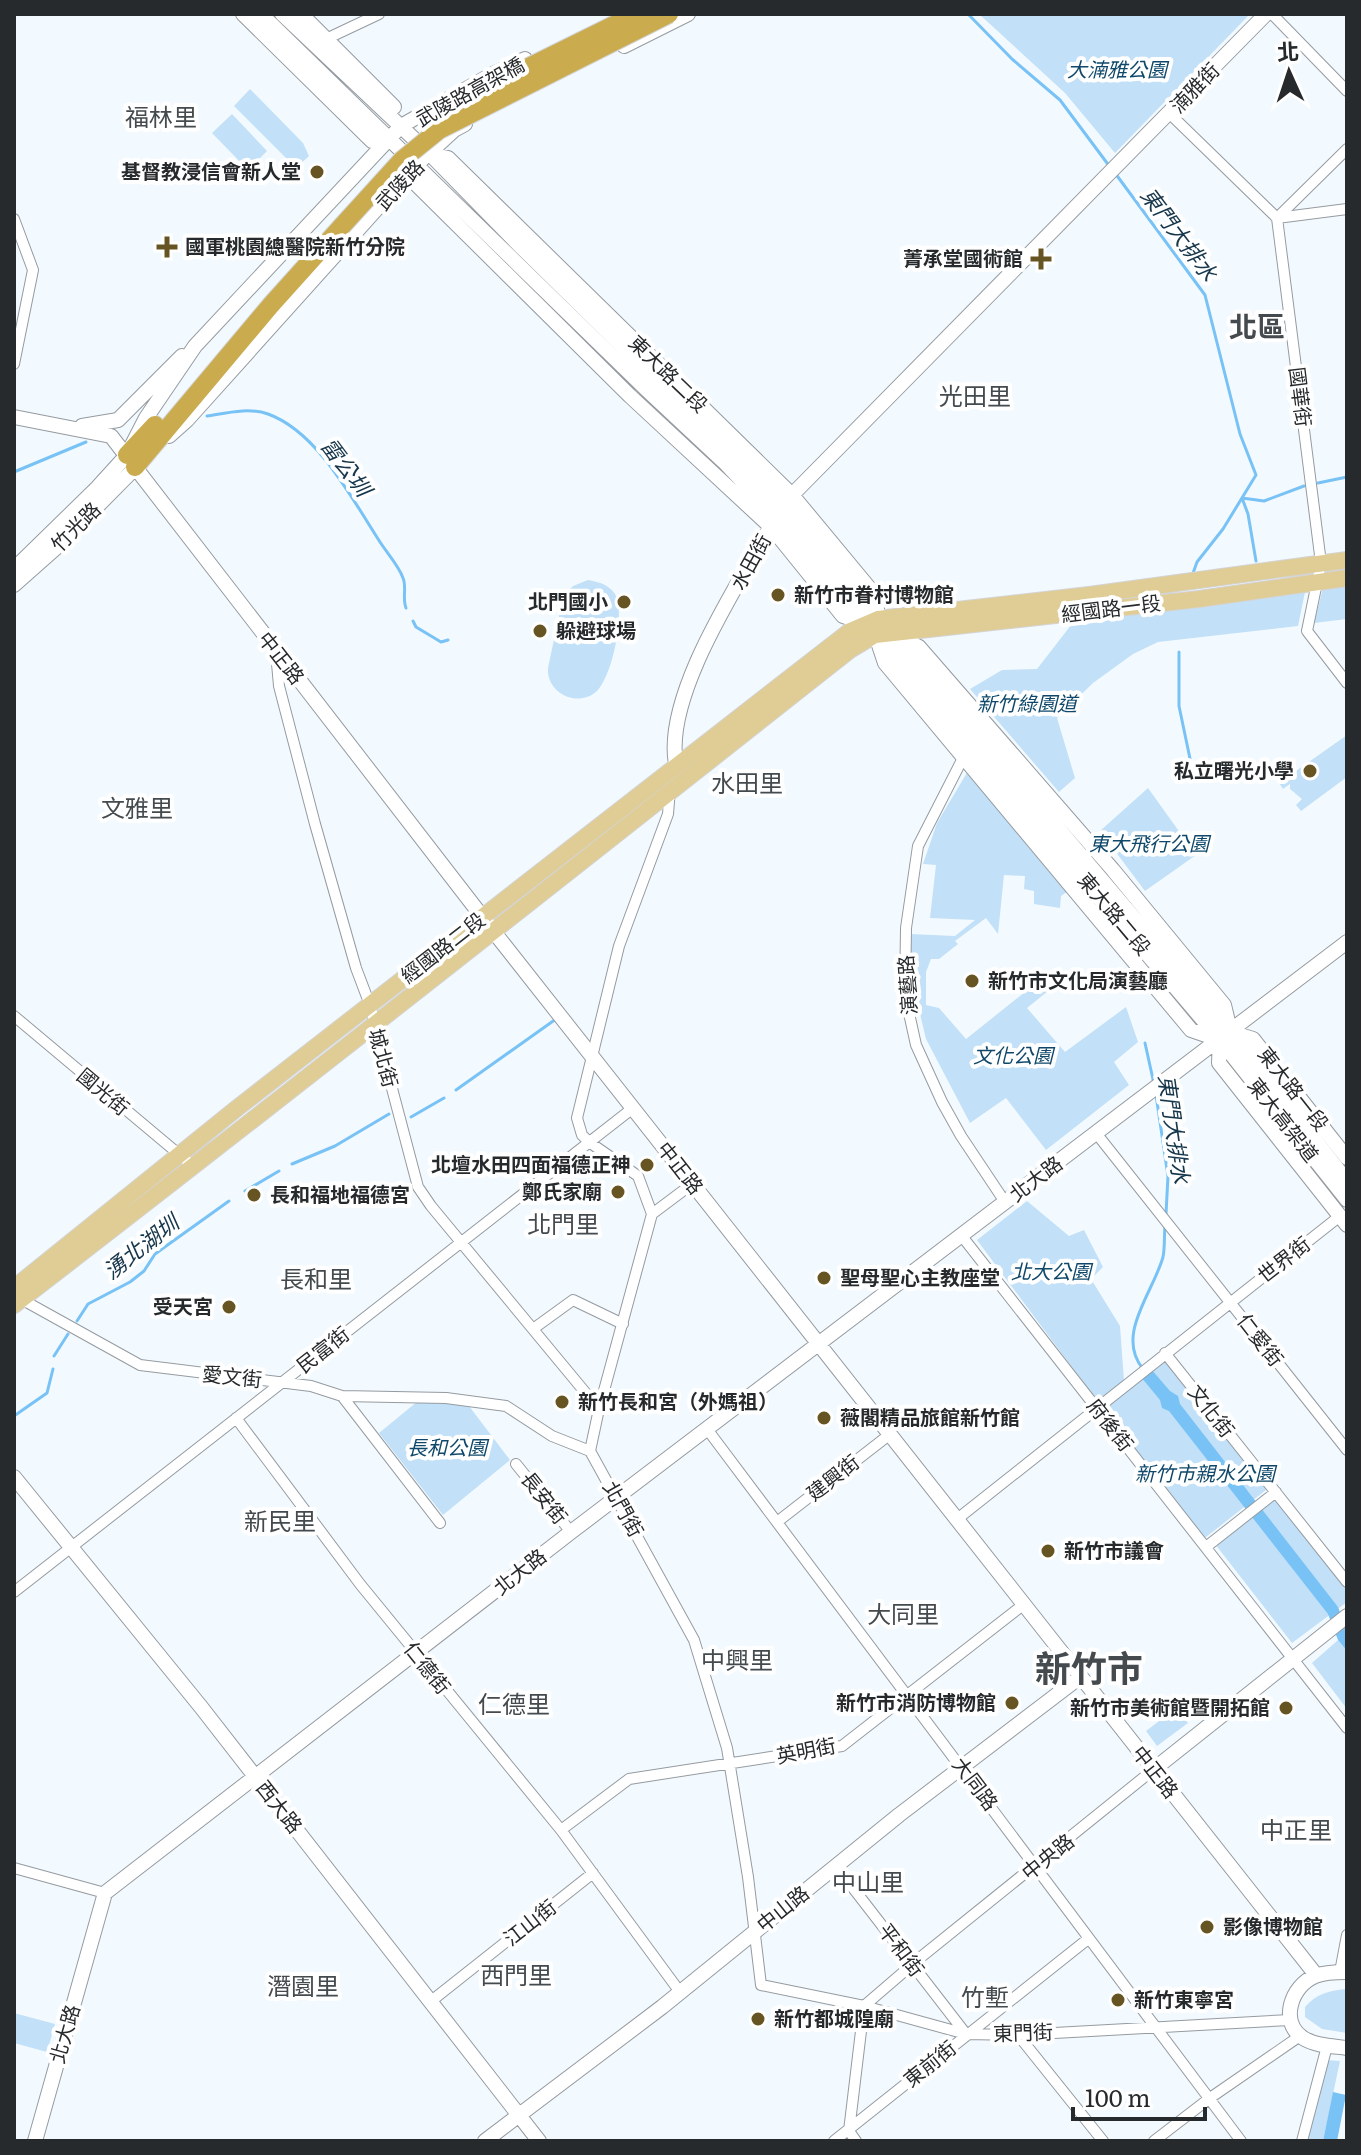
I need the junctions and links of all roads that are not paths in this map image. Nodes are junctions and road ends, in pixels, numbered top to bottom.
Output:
1 (243, 14) edge
2 (261, 14) edge
3 (282, 14) edge
4 (301, 14) edge
5 (379, 14) edge
6 (619, 14) edge
7 (636, 14) edge
8 (653, 14) edge
9 (669, 14) edge
10 (688, 14) edge
11 (1266, 14) edge
12 (1272, 14) edge
13 (326, 39) junction
14 (575, 52) junction
15 (529, 58) junction
16 (550, 81) junction
17 (1347, 91) edge
18 (1170, 114) junction
19 (401, 126) junction
20 (389, 137) junction
21 (1347, 149) edge
22 (430, 154) junction
23 (416, 165) junction
24 (1105, 177) joint
25 (1347, 209) edge
26 (1277, 218) junction
27 (14, 219) edge
28 (339, 223) junction
29 (195, 346) junction
30 (14, 364) edge
31 (14, 417) edge
32 (73, 427) junction
33 (131, 461) junction
34 (780, 511) junction
35 (1347, 560) edge
36 (1321, 563) junction
37 (14, 569) edge
38 (1347, 578) edge
39 (1316, 582) junction
40 (14, 585) edge
41 (877, 628) junction
42 (276, 652) junction
43 (1347, 683) edge
44 (964, 756) junction
45 (676, 764) junction
46 (670, 792) junction
47 (484, 916) junction
48 (494, 932) junction
49 (1347, 942) edge
50 (370, 1005) junction
51 (14, 1016) edge
52 (374, 1025) junction
53 (1225, 1036) junction
54 (593, 1057) junction
55 (633, 1108) junction
56 (1096, 1133) junction
57 (589, 1142) junction
58 (1347, 1158) edge
59 (186, 1160) junction
60 (1347, 1181) edge
61 (692, 1184) junction
62 (1347, 1200) edge
63 (1005, 1202) junction
64 (652, 1214) junction
65 (1343, 1221) edge
66 (961, 1235) junction
67 (461, 1242) junction
68 (16, 1297) edge
69 (1231, 1302) junction
70 (623, 1324) junction
71 (533, 1329) junction
72 (818, 1344) junction
73 (1165, 1353) junction
74 (282, 1382) junction
75 (342, 1396) junction
76 (1096, 1407) junction
77 (599, 1409) junction
78 (236, 1418) junction
79 (707, 1429) junction
80 (889, 1435) junction
81 (1347, 1450) edge
82 (590, 1451) junction
83 (516, 1464) dead end
84 (14, 1477) edge
85 (1276, 1492) junction
86 (618, 1497) junction
87 (956, 1520) junction
88 (777, 1522) junction
89 (440, 1523) dead end
90 (571, 1532) junction
91 (71, 1547) junction
92 (1206, 1547) junction
93 (1347, 1582) edge
94 (14, 1592) edge
95 (1023, 1605) junction
96 (1347, 1616) edge
97 (415, 1653) junction
98 (1294, 1660) junction
99 (1080, 1677) junction
100 (908, 1695) junction
101 (1347, 1728) edge
102 (730, 1764) junction
103 (962, 1768) junction
104 (1153, 1770) junction
105 (255, 1777) junction
106 (561, 1830) junction
107 (836, 1866) junction
108 (1037, 1866) junction
109 (14, 1868) edge
110 (593, 1873) junction
111 (105, 1893) junction
112 (755, 1932) junction
113 (1347, 1935) edge
114 (1088, 1939) junction
115 (912, 1965) junction
116 (1343, 1972) edge
117 (1316, 1975) junction
118 (761, 1985) joint
119 (680, 1992) junction
120 (430, 2002) junction
121 (864, 2006) junction
122 (1290, 2020) junction
123 (1154, 2026) junction
124 (966, 2034) junction
125 (1018, 2035) junction
126 (1300, 2036) junction
127 (1327, 2046) junction
128 (1347, 2048) edge
129 (1210, 2098) junction
130 (518, 2115) junction
131 (849, 2131) junction
132 (35, 2141) edge
133 (485, 2141) edge
134 (539, 2141) edge
135 (834, 2141) edge
136 (856, 2141) edge
137 (1103, 2141) edge
138 (1154, 2141) edge
139 (1241, 2141) edge
140 (1302, 2141) edge

1 - 20 street, 東大路二段
2 - 20 street, 東大路二段
3 - 19 street, 東大路二段
4 - 13 street, 東大路二段
5 - 13 street
6 - 15 street, 武陵路
7 - 28 highway, 武陵路高架橋, bridge
8 - 14 highway
9 - 28 highway, 武陵路高架橋, bridge
10 - 16 street, 武陵路
11 - 18 street, 湳雅街
12 - 17 street
13 - 19 street, 東大路二段
14 - 15 highway
14 - 16 highway
15 - 19 street, 武陵路
16 - 22 street, 武陵路
18 - 24 street, 湳雅街
18 - 26 street
19 - 20 street, 武陵路
19 - 22 street, 東大路二段
20 - 23 street, 東大路二段
20 - 29 street, 武陵路
21 - 26 street
22 - 23 street, 武陵路
22 - 34 street, 東大路二段
23 - 33 street, 武陵路
23 - 34 street, 東大路二段
24 - 34 street, 水田街
25 - 26 street
26 - 36 street, 國華街
27 - 30 street
28 - 33 highway, 武陵路高架橋
29 - 32 street
29 - 33 street, 武陵路
31 - 32 street, 中正路
32 - 33 street, 中正路
33 - 37 street, 竹光路
33 - 40 street, 竹光路
33 - 42 street, 中正路
34 - 41 street, 東大路二段
34 - 41 street, 東大路二段
34 - 45 street, 水田街
35 - 36 main road, 經國路一段
36 - 39 street, 國華街
36 - 41 main road, 經國路一段
38 - 39 main road, 經國路一段
39 - 41 main road, 經國路一段
39 - 43 street, 國華街
41 - 44 street, 東大路二段
41 - 45 main road, 經國路二段
41 - 46 main road, 經國路二段
41 - 53 street, 東大路二段
41 - 53 street, 東大路二段
42 - 47 street, 中正路
42 - 50 street, 城北街
44 - 53 street, 東大路二段
44 - 63 street, 演藝路
45 - 46 street, 水田街
45 - 47 main road, 經國路二段
46 - 48 main road, 經國路二段
46 - 54 street, 水田街
47 - 48 street, 中正路
47 - 50 main road, 經國路二段
48 - 52 main road, 經國路二段
48 - 54 street, 中正路
49 - 53 street
50 - 52 street, 城北街
50 - 59 main road, 經國路二段
51 - 59 street, 國光街
52 - 59 main road, 經國路二段
52 - 67 street, 城北街
53 - 56 street, 北大路
53 - 58 street, 東大路一段
53 - 60 street, 東大高架道
53 - 62 street, 東大高架道
53 - 65 street, 東大路一段
54 - 55 street, 中正路
54 - 57 street
55 - 57 street, 民富街
55 - 61 street, 中正路
56 - 63 street, 北大路
56 - 69 street, 仁愛街
57 - 64 street
57 - 67 street, 民富街
59 - 68 main road, 經國路二段
61 - 64 street
61 - 72 street, 中正路
63 - 66 street, 北大路
64 - 70 street
65 - 69 street, 世界街
66 - 72 street, 北大路
66 - 76 street, 府後街
67 - 71 street, 城北街
67 - 74 street, 民富街
68 - 74 street, 愛文街
69 - 73 street, 世界街
69 - 81 street, 仁愛街
70 - 71 street
70 - 77 street
71 - 77 street, 城北街
72 - 79 street, 北大路
72 - 80 street, 中正路
73 - 76 street, 世界街
73 - 85 street, 文化街
74 - 75 street, 愛文街
74 - 78 street, 民富街
75 - 82 street, 愛文街
75 - 89 street
76 - 87 street
76 - 92 street, 府後街
77 - 82 street
78 - 91 street, 民富街
78 - 97 street, 仁德街
79 - 86 street, 北大路
79 - 88 street, 大同路
80 - 87 street, 中正路
80 - 88 street, 建興街
82 - 86 street, 北門街
83 - 90 street, 長安街
84 - 91 street, 西大路
85 - 92 street
85 - 93 street, 文化街
86 - 90 street, 北大路
86 - 102 street, 北門街
87 - 95 street, 中正路
88 - 100 street, 大同路
90 - 97 street, 北大路
91 - 94 street, 民富街
91 - 105 street, 西大路
92 - 98 street, 府後街
95 - 99 street, 中正路
95 - 100 street, 英明街
96 - 98 street, 中央路
97 - 105 street, 北大路
97 - 106 street, 仁德街
98 - 101 street, 府後街
98 - 104 street, 中央路
99 - 103 street, 中山路
99 - 104 street, 中正路
100 - 102 street, 英明街
100 - 103 street, 大同路
102 - 106 street, 英明街
102 - 112 street, 北門街
103 - 107 street, 中山路
103 - 108 street, 大同路
104 - 108 street, 中央路
104 - 117 street, 中正路
105 - 111 street, 北大路
105 - 120 street, 西大路
106 - 110 street, 仁德街
107 - 112 street, 中山路
107 - 115 street, 平和街
108 - 114 street, 大同路
108 - 115 street, 中央路
109 - 111 street
110 - 119 street, 仁德街
110 - 120 street, 江山街
111 - 132 street, 北大路
112 - 118 street, 北門街
112 - 119 street, 中山路
113 - 116 street
114 - 123 street, 大同路
114 - 124 street, 東前街
115 - 121 street, 中央路
115 - 124 street, 平和街
116 - 117 street
117 - 122 street
118 - 121 street, 東門街
119 - 130 street, 中山路
120 - 130 street, 西大路
121 - 124 street, 東門街
121 - 131 street
122 - 123 street, 東門街
122 - 126 street
123 - 125 street, 東門街
123 - 129 street, 大同路
124 - 125 street, 東門街
124 - 131 street, 東前街
125 - 137 street
126 - 127 street
126 - 129 street
127 - 128 street
127 - 140 street
129 - 138 street
129 - 139 street, 大同路
130 - 133 street, 中山路
130 - 134 street, 西大路
131 - 135 street, 東前街
131 - 136 street

